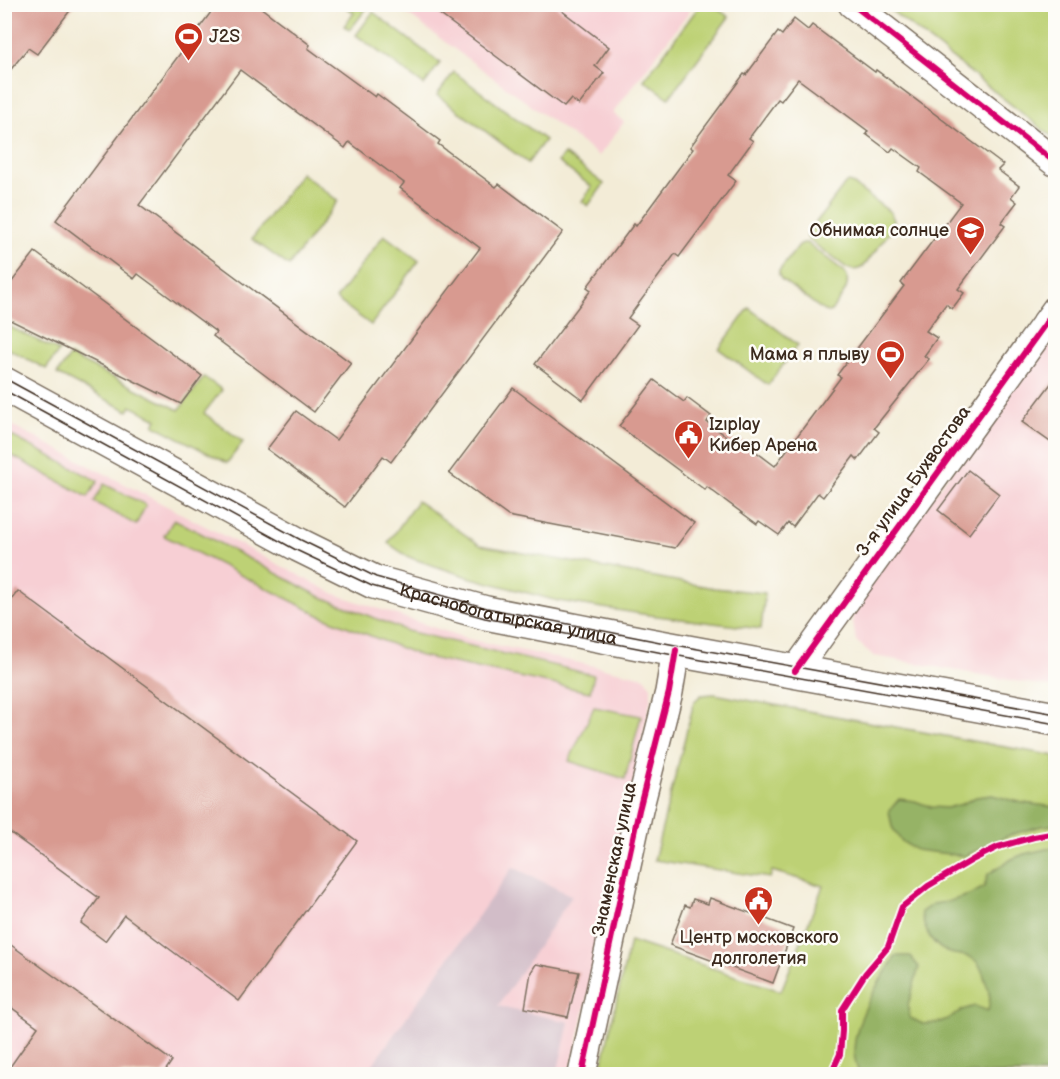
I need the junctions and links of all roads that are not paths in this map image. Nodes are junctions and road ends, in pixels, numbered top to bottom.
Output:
1 (852, 4) edge
2 (1056, 163) edge
3 (1056, 309) edge
4 (4, 384) edge
5 (676, 650) junction
6 (795, 671) junction
7 (1056, 719) edge
8 (582, 1074) edge

1 - 2 street
3 - 6 street, 3-я улица Бухвостова
4 - 5 main road, Краснобогатырская улица
5 - 6 main road, Краснобогатырская улица
5 - 8 street, Знаменская улица
6 - 7 main road, Краснобогатырская улица

